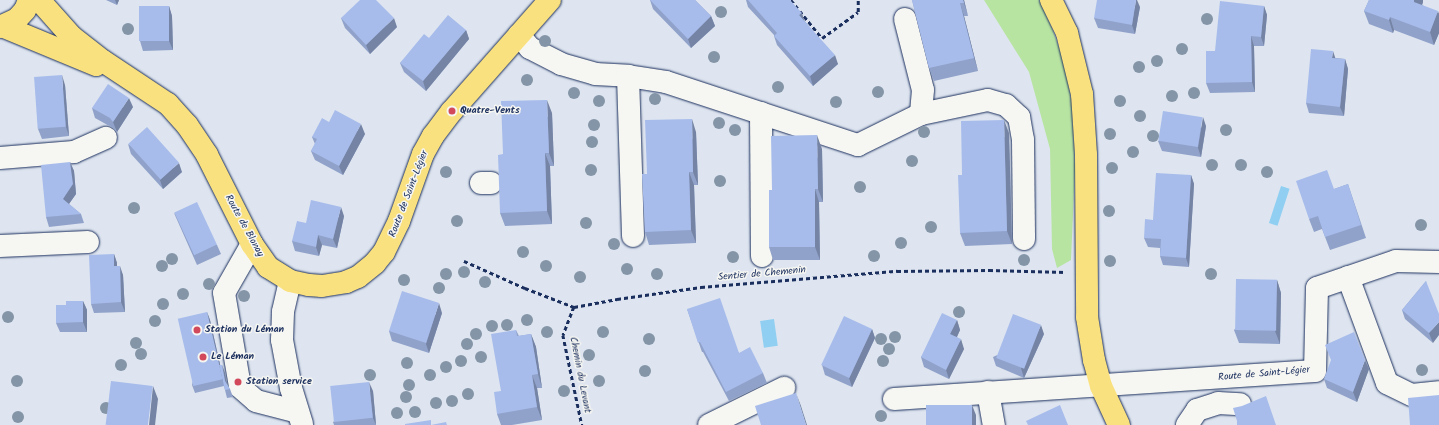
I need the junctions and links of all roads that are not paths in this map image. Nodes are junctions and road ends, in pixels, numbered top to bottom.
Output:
1 (29, 0) edge
2 (39, 0) edge
3 (550, 0) edge
4 (1051, 0) edge
5 (905, 19) dead end
6 (1, 27) edge
7 (519, 35) junction
8 (124, 75) junction
9 (628, 76) junction
10 (762, 113) junction
11 (921, 114) junction
12 (106, 138) dead end
13 (0, 158) edge
14 (1026, 227) dead end
15 (633, 236) dead end
16 (88, 242) dead end
17 (252, 244) junction
18 (0, 246) edge
19 (762, 256) dead end
20 (1439, 262) edge
21 (1348, 277) junction
22 (290, 281) junction
23 (1101, 386) junction
24 (784, 388) dead end
25 (988, 392) junction
26 (1439, 392) edge
27 (894, 399) dead end
28 (1240, 404) dead end
29 (300, 419) edge
30 (709, 425) edge
31 (994, 425) edge
32 (1119, 425) edge
33 (1187, 425) edge

1 - 6 main road
2 - 8 main road, Route de Blonay
3 - 7 main road, Route de Saint-Légier
4 - 23 main road
5 - 11 street
6 - 8 main road, Route de Blonay
7 - 9 street
7 - 22 main road, Route de Saint-Légier
8 - 17 main road, Route de Blonay
9 - 10 street
9 - 15 street
10 - 11 street
10 - 19 street
11 - 14 street
12 - 13 street
16 - 18 street
17 - 22 main road, Route de Blonay
17 - 29 street
20 - 21 street, Route de Saint-Légier
21 - 23 street, Route de Saint-Légier
21 - 26 street
22 - 29 street
23 - 25 street
23 - 32 main road
24 - 30 street
25 - 27 street
25 - 31 street
28 - 33 street

